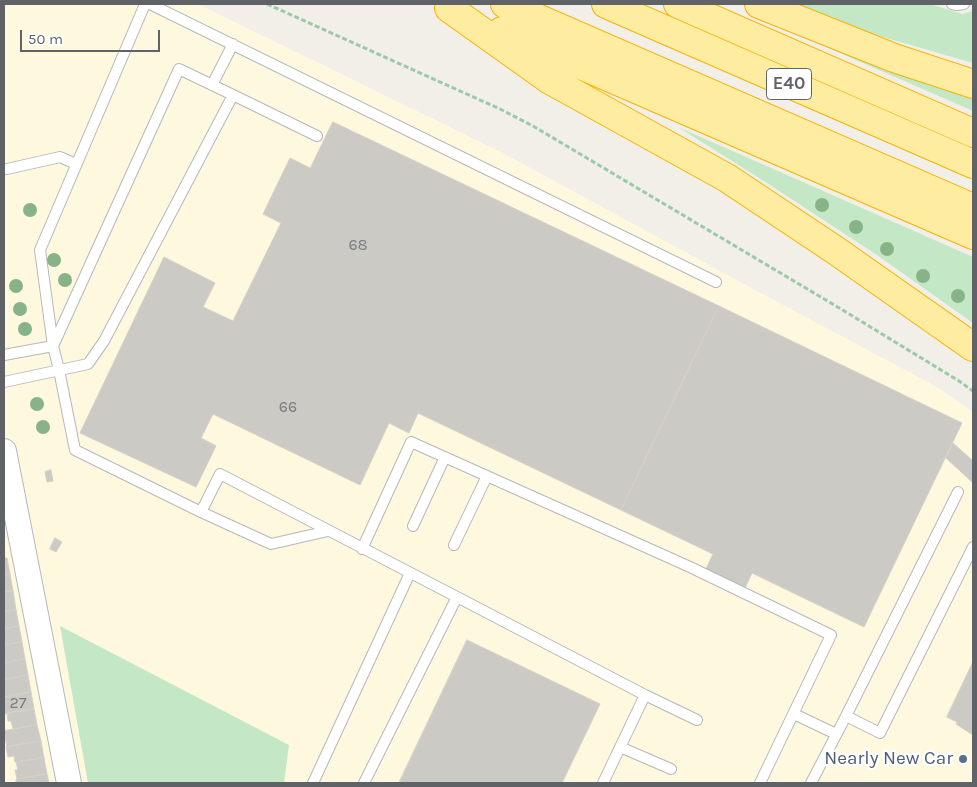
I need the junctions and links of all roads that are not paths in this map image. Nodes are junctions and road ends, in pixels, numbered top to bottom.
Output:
1 (145, 4) edge
2 (150, 4) edge
3 (505, 4) edge
4 (606, 4) edge
5 (678, 4) edge
6 (759, 4) edge
7 (952, 4) edge
8 (964, 4) edge
9 (444, 6) edge
10 (233, 44) junction
11 (973, 84) edge
12 (212, 85) junction
13 (233, 95) junction
14 (973, 133) edge
15 (317, 136) dead end
16 (76, 164) junction
17 (973, 164) edge
18 (7, 169) dead end
19 (973, 208) edge
20 (973, 235) edge
21 (716, 282) dead end
22 (53, 346) junction
23 (973, 347) edge
24 (4, 355) edge
25 (59, 370) junction
26 (4, 382) edge
27 (4, 451) edge
28 (445, 457) junction
29 (487, 476) junction
30 (958, 492) dead end
31 (201, 512) junction
32 (414, 526) dead end
33 (328, 531) junction
34 (454, 545) dead end
35 (973, 547) edge
36 (362, 549) junction
37 (410, 573) junction
38 (457, 598) junction
39 (645, 695) junction
40 (794, 714) junction
41 (846, 716) junction
42 (697, 720) dead end
43 (836, 734) junction
44 (620, 747) junction
45 (671, 770) dead end
46 (70, 783) edge
47 (313, 783) edge
48 (364, 783) edge
49 (603, 783) edge
50 (760, 783) edge
51 (811, 783) edge

1 - 16 lane
2 - 10 lane
3 - 19 highway, E40
4 - 17 highway, E40
5 - 14 highway, E40
6 - 11 highway
7 - 8 lane
9 - 20 highway
9 - 23 highway
10 - 12 lane
10 - 21 lane
12 - 13 lane
12 - 22 lane
13 - 15 lane
13 - 25 lane
16 - 18 lane
16 - 22 lane
22 - 24 lane
22 - 25 lane
25 - 26 lane
25 - 31 lane
27 - 46 street
28 - 29 lane
28 - 32 lane
28 - 36 lane
29 - 34 lane
29 - 40 lane
30 - 41 lane
31 - 33 lane
31 - 33 lane
33 - 36 lane
35 - 41 lane
36 - 37 lane
37 - 38 lane
37 - 47 lane
38 - 39 lane
38 - 48 lane
39 - 42 lane
39 - 44 lane
40 - 43 lane
40 - 50 lane
41 - 43 lane
43 - 51 lane
44 - 45 lane
44 - 49 lane

